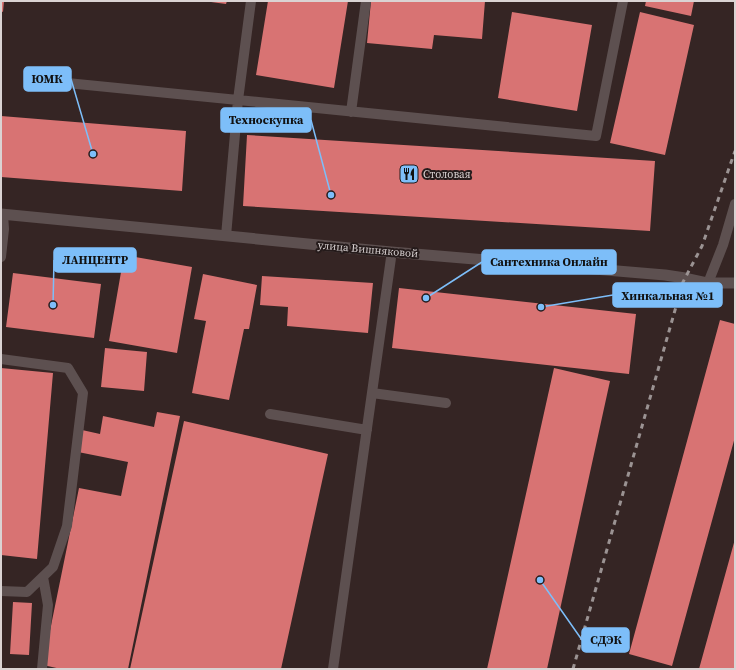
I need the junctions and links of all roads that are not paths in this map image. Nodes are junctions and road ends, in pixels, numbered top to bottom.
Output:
1 (251, 1) edge
2 (366, 1) edge
3 (623, 1) edge
4 (47, 81) dead end
5 (238, 100) junction
6 (351, 112) junction
7 (735, 204) edge
8 (2, 214) edge
9 (226, 236) junction
10 (391, 252) junction
11 (1, 257) edge
12 (708, 283) junction
13 (735, 283) edge
14 (1, 359) edge
15 (372, 393) junction
16 (446, 403) dead end
17 (270, 414) dead end
18 (367, 430) junction
19 (43, 577) junction
20 (1, 591) edge
21 (42, 669) edge
22 (333, 669) edge

1 - 5 lane
2 - 6 lane
3 - 6 lane
4 - 5 lane
5 - 6 lane
5 - 9 lane
7 - 12 lane
8 - 9 street, улица Вишняковой
8 - 11 lane
9 - 10 street, улица Вишняковой
10 - 12 street, улица Вишняковой
10 - 15 lane
12 - 13 street, улица Вишняковой
14 - 19 lane
15 - 16 lane
15 - 18 lane
17 - 18 lane
18 - 22 lane
19 - 20 lane
19 - 21 lane

